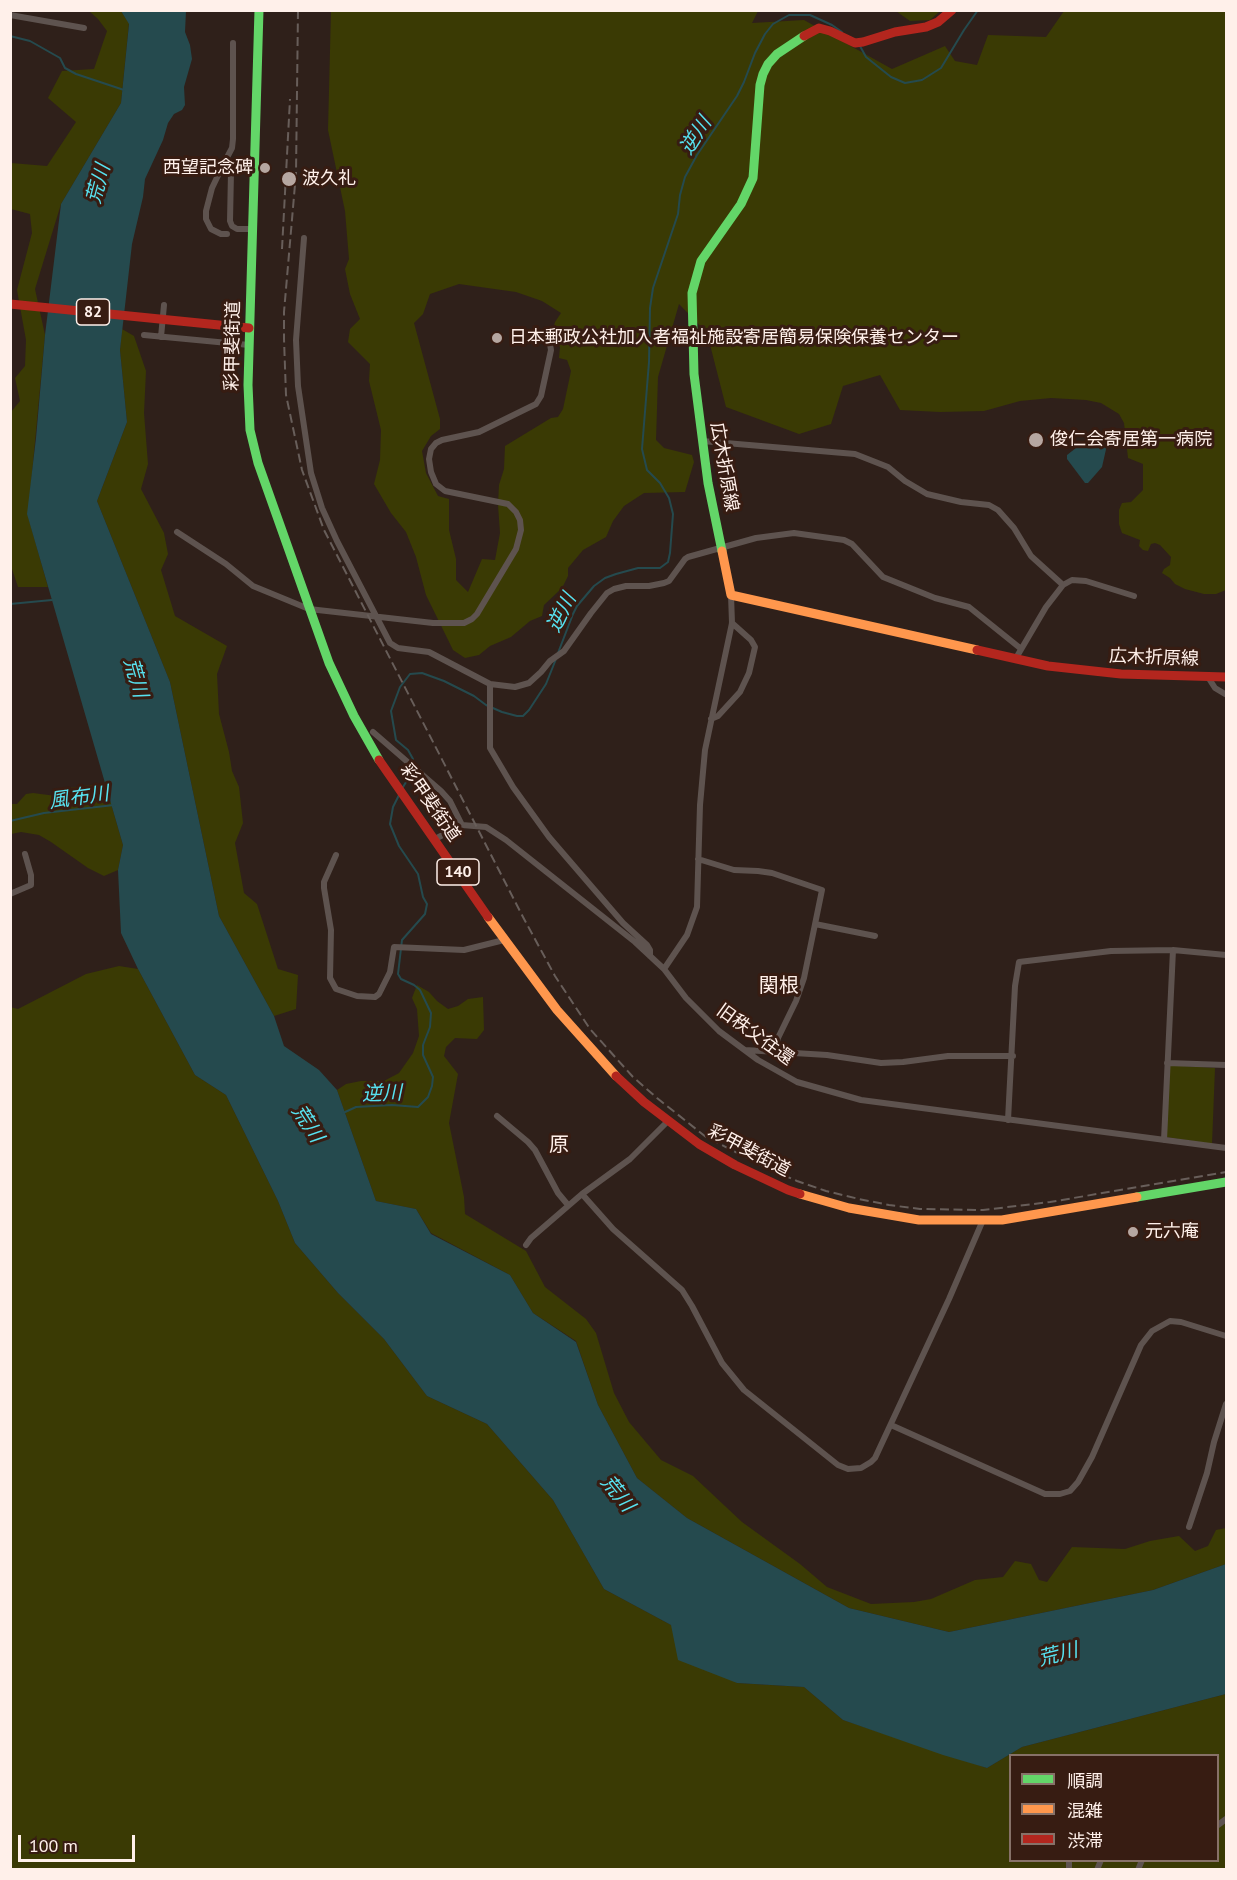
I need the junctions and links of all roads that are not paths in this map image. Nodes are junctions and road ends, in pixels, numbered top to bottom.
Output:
1 (259, 10) edge
2 (952, 10) edge
3 (11, 12) edge
4 (84, 28) dead end
5 (233, 43) dead end
6 (223, 165) junction
7 (252, 229) junction
8 (227, 234) dead end
9 (304, 238) dead end
10 (13, 305) edge
11 (164, 305) dead end
12 (249, 328) junction
13 (144, 335) dead end
14 (161, 337) junction
15 (545, 340) dead end
16 (249, 345) junction
17 (702, 441) junction
18 (177, 532) dead end
19 (723, 548) junction
20 (1063, 585) junction
21 (731, 595) junction
22 (1134, 596) dead end
23 (309, 609) junction
24 (376, 616) junction
25 (732, 623) junction
26 (1020, 648) junction
27 (1016, 658) junction
28 (1208, 676) junction
29 (1227, 677) edge
30 (490, 684) junction
31 (1225, 694) dead end
32 (711, 719) junction
33 (373, 732) dead end
34 (462, 825) junction
35 (435, 839) junction
36 (25, 854) dead end
37 (336, 855) dead end
38 (698, 859) junction
39 (10, 894) edge
40 (815, 924) junction
41 (875, 936) dead end
42 (504, 940) junction
43 (1173, 950) junction
44 (1227, 955) edge
45 (650, 956) junction
46 (664, 969) junction
47 (745, 1050) junction
48 (774, 1053) junction
49 (1012, 1056) junction
50 (1167, 1063) junction
51 (1227, 1065) edge
52 (497, 1116) dead end
53 (1008, 1120) junction
54 (669, 1121) junction
55 (1164, 1140) junction
56 (1227, 1148) edge
57 (1227, 1182) edge
58 (582, 1194) junction
59 (568, 1205) junction
60 (983, 1220) junction
61 (526, 1245) dead end
62 (1227, 1336) edge
63 (1227, 1404) edge
64 (891, 1425) junction
65 (1189, 1527) dead end

1 - 7 main road, 彩甲斐街道 / 140
2 - 17 main road, 広木折原線
3 - 4 street
5 - 6 street
6 - 7 street
6 - 8 street
7 - 12 main road, 彩甲斐街道 / 140
9 - 24 street
10 - 12 main road, 82
11 - 14 street
12 - 16 main road, 彩甲斐街道 / 140
13 - 14 street
14 - 16 street
15 - 24 street
16 - 23 main road, 彩甲斐街道 / 140
17 - 19 main road, 広木折原線
17 - 20 street
18 - 23 street
19 - 21 main road, 広木折原線
19 - 26 street
19 - 30 street
20 - 22 street
20 - 26 street
21 - 25 street
21 - 27 main road, 広木折原線
23 - 24 street
23 - 35 main road, 彩甲斐街道 / 140
24 - 30 street
25 - 32 street
25 - 32 street
26 - 27 street
27 - 28 main road, 広木折原線
28 - 29 main road, 広木折原線
28 - 31 street
30 - 45 street
32 - 38 street
33 - 34 street
34 - 35 street
34 - 45 street, 旧秩父往還
35 - 42 main road, 彩甲斐街道 / 140
36 - 39 street
37 - 42 street
38 - 40 street
38 - 46 street
40 - 41 street
40 - 48 street
42 - 54 main road, 彩甲斐街道 / 140
43 - 44 street
43 - 49 street
43 - 50 street
45 - 46 street, 旧秩父往還
46 - 47 street, 旧秩父往還
47 - 48 street
47 - 53 street, 旧秩父往還
48 - 49 street
49 - 53 street
50 - 51 street
50 - 55 street
52 - 59 street
53 - 55 street, 旧秩父往還
54 - 58 street
54 - 60 main road, 彩甲斐街道 / 140
55 - 56 street, 旧秩父往還
57 - 60 main road, 彩甲斐街道 / 140
58 - 59 street
58 - 64 street
59 - 61 street
60 - 64 street
62 - 64 street
63 - 65 street

